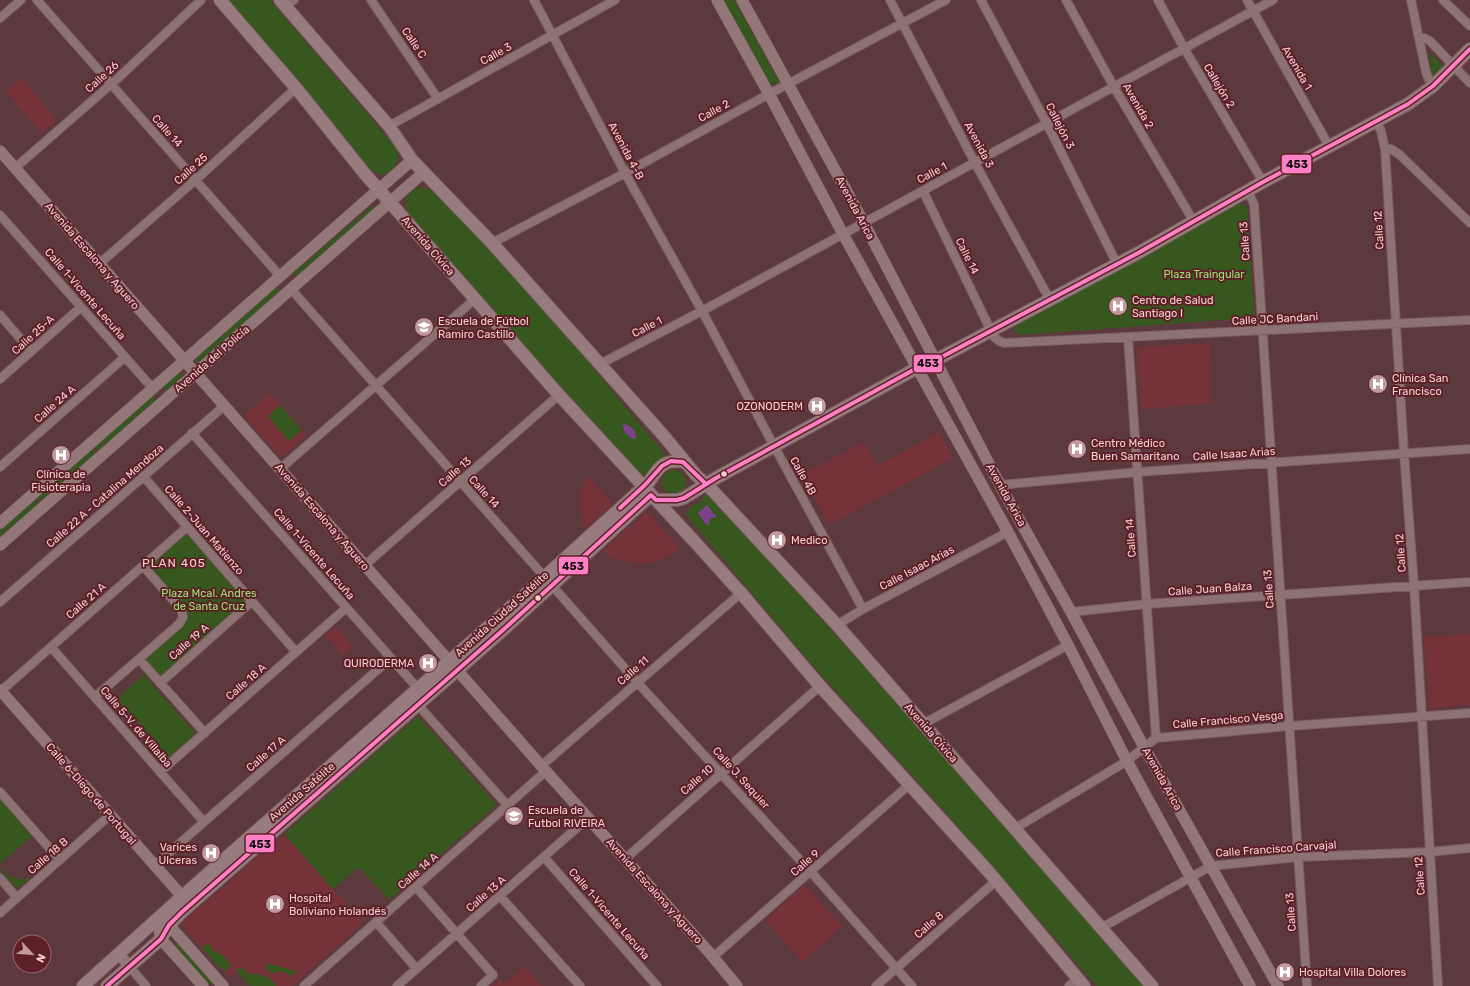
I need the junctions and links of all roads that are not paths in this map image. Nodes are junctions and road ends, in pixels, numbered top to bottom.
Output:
1 (21, 0) edge
2 (37, 0) edge
3 (201, 0) edge
4 (220, 0) edge
5 (372, 0) edge
6 (534, 0) edge
7 (615, 0) edge
8 (716, 0) edge
9 (742, 0) edge
10 (890, 0) edge
11 (946, 0) edge
12 (981, 0) edge
13 (1066, 0) edge
14 (1158, 0) edge
15 (1247, 0) edge
16 (1273, 0) edge
17 (1411, 0) edge
18 (1443, 0) edge
19 (286, 2) edge
20 (1252, 11) junction
21 (0, 18) edge
22 (903, 24) junction
23 (1470, 26) edge
24 (553, 35) junction
25 (1420, 38) junction
26 (1184, 48) junction
27 (1470, 49) edge
28 (1453, 66) junction
29 (1470, 83) edge
30 (110, 84) junction
31 (787, 84) junction
32 (1433, 86) junction
33 (1114, 87) junction
34 (296, 88) junction
35 (769, 94) junction
36 (438, 99) junction
37 (1376, 120) junction
38 (1047, 124) junction
39 (389, 126) junction
40 (1329, 146) junction
41 (1385, 149) junction
42 (0, 151) edge
43 (412, 160) junction
44 (975, 163) junction
45 (15, 168) junction
46 (424, 172) junction
47 (625, 173) junction
48 (195, 180) junction
49 (1263, 182) junction
50 (379, 190) junction
51 (923, 191) junction
52 (1248, 191) junction
53 (390, 202) junction
54 (0, 215) edge
55 (1194, 222) junction
56 (864, 223) junction
57 (1470, 224) edge
58 (843, 234) junction
59 (492, 243) junction
60 (99, 264) junction
61 (1117, 264) junction
62 (280, 276) junction
63 (291, 289) junction
64 (475, 299) junction
65 (1050, 300) junction
66 (81, 307) junction
67 (702, 311) junction
68 (0, 315) edge
69 (1470, 320) edge
70 (1396, 325) junction
71 (991, 330) junction
72 (1262, 330) junction
73 (1128, 338) junction
74 (32, 351) junction
75 (125, 357) junction
76 (184, 361) junction
77 (934, 361) junction
78 (600, 364) junction
79 (917, 368) junction
80 (195, 373) junction
81 (0, 379) edge
82 (376, 385) junction
83 (154, 387) junction
84 (559, 395) junction
85 (165, 400) junction
86 (224, 406) junction
87 (192, 433) junction
88 (774, 446) junction
89 (1470, 449) edge
90 (1404, 453) junction
91 (684, 462) junction
92 (1272, 462) junction
93 (0, 468) edge
94 (280, 469) junction
95 (1138, 472) junction
96 (143, 476) junction
97 (460, 482) junction
98 (706, 484) junction
99 (1000, 485) junction
100 (650, 494) junction
101 (0, 523) edge
102 (187, 527) junction
103 (1008, 532) junction
104 (0, 545) edge
105 (364, 565) junction
106 (142, 566) junction
107 (549, 581) junction
108 (1470, 582) edge
109 (1414, 585) junction
110 (741, 593) junction
111 (1280, 595) junction
112 (0, 602) edge
113 (252, 602) junction
114 (1147, 604) junction
115 (346, 608) junction
116 (864, 610) junction
117 (1072, 612) junction
118 (837, 625) junction
119 (1068, 645) junction
120 (51, 647) junction
121 (296, 652) junction
122 (391, 658) junction
123 (139, 659) junction
124 (454, 666) junction
125 (160, 682) junction
126 (637, 682) junction
127 (820, 686) junction
128 (0, 691) edge
129 (95, 697) junction
130 (421, 698) junction
131 (1470, 713) edge
132 (1422, 716) junction
133 (923, 724) junction
134 (1290, 726) junction
135 (204, 733) junction
136 (1156, 738) junction
137 (1144, 747) junction
138 (1127, 761) junction
139 (544, 769) junction
140 (160, 772) junction
141 (721, 773) junction
142 (910, 784) junction
143 (0, 792) edge
144 (508, 806) junction
145 (110, 815) junction
146 (588, 818) junction
147 (204, 822) junction
148 (1014, 829) junction
149 (1470, 848) edge
150 (1430, 852) junction
151 (544, 857) junction
152 (1298, 857) junction
153 (625, 858) junction
154 (60, 860) junction
155 (155, 865) junction
156 (1210, 866) junction
157 (811, 872) junction
158 (0, 878) edge
159 (1191, 878) junction
160 (996, 881) junction
161 (416, 887) junction
162 (500, 896) junction
163 (17, 898) junction
164 (186, 901) junction
165 (0, 913) edge
166 (157, 921) junction
167 (376, 922) junction
168 (169, 925) junction
169 (1101, 928) junction
170 (457, 934) junction
171 (161, 939) junction
172 (119, 954) junction
173 (713, 957) junction
174 (129, 966) junction
175 (416, 968) junction
176 (896, 969) junction
177 (1077, 983) edge
178 (83, 986) edge
179 (107, 986) edge
180 (146, 986) edge
181 (203, 986) edge
182 (223, 986) edge
183 (304, 986) edge
184 (397, 986) edge
185 (481, 986) edge
186 (580, 986) edge
187 (657, 986) edge
188 (737, 986) edge
189 (876, 986) edge
190 (912, 986) edge
191 (1152, 986) edge
192 (1250, 986) edge
193 (1278, 986) edge
194 (1307, 986) edge
195 (1438, 986) edge

1 - 21 street
2 - 30 street, Calle 14
3 - 30 street, Calle 26
4 - 34 main road, Avenida Cívica
5 - 36 street, Calle C
6 - 24 street, Avenida 4-B
7 - 24 street, Calle 3
8 - 35 street, Avenida Arica
9 - 31 street, Avenida Arica
10 - 22 street, Avenida 3
11 - 22 street, Calle 2
12 - 38 street, Callejón 3
13 - 33 street, Avenida 2
14 - 26 street, Callejón 2
15 - 20 street, Avenida 1
16 - 20 street, Calle 1
17 - 25 street
18 - 23 street
19 - 39 main road
20 - 26 street, Calle 1
20 - 40 street, Avenida 1
22 - 31 street, Calle 2
22 - 44 street, Avenida 3
24 - 36 street, Calle 3
24 - 47 street, Avenida 4-B
25 - 28 street
25 - 32 street
26 - 33 street, Calle 1
26 - 49 street, Callejón 2
27 - 28 main road
28 - 29 street
28 - 32 main road
30 - 45 street, Calle 26
30 - 48 street, Calle 14
31 - 35 street, Calle 2
31 - 56 street, Avenida Arica
32 - 37 main road
33 - 38 street, Calle 1
33 - 55 street, Avenida 2
34 - 48 street, Calle 25
34 - 50 main road, Avenida Cívica
35 - 47 street, Calle 2
35 - 58 street, Avenida Arica
36 - 39 street, Calle 3
37 - 40 main road
37 - 41 street, Calle 12
38 - 44 street, Calle 1
38 - 61 street, Callejón 3
39 - 43 main road
40 - 49 main road
41 - 57 street
41 - 70 street, Calle 12
42 - 45 street, Avenida Escalona y Aguero
43 - 46 main road
43 - 50 street, Avenida del Policía
44 - 51 street, Calle 1
44 - 65 street, Avenida 3
45 - 60 street, Avenida Escalona y Aguero
46 - 53 street, Avenida del Policía
46 - 59 main road
47 - 59 street, Calle 2
47 - 67 street, Avenida 4-B
48 - 60 street, Calle 25
48 - 62 street, Calle 14
49 - 52 main road
50 - 53 main road, Avenida Cívica
50 - 62 street, Avenida del Policía
51 - 56 street, Calle 1
51 - 71 street, Calle 14
52 - 55 main road
52 - 72 street, Calle 13
53 - 63 street, Avenida del Policía
53 - 64 main road, Avenida Cívica
54 - 66 street, Calle 1-Vicente Lecuña
55 - 61 main road
56 - 58 street, Calle 1
56 - 77 street, Avenida Arica
58 - 67 street, Calle 1
58 - 79 street, Avenida Arica
59 - 78 main road
60 - 76 street, Avenida Escalona y Aguero
61 - 65 main road
62 - 63 street
62 - 76 street, Avenida del Policía
63 - 80 street, Avenida del Policía
63 - 82 street, Calle 14
64 - 82 street
64 - 84 main road, Avenida Cívica
65 - 71 main road
66 - 74 street, Calle 25-A
66 - 75 street, Calle 1-Vicente Lecuña
67 - 78 street, Calle 1
67 - 88 street, Calle 4B
68 - 74 street
69 - 70 street, Calle JC Bandani
70 - 72 street, Calle JC Bandani
70 - 90 street, Calle 12
71 - 73 street, Calle JC Bandani
71 - 77 main road
72 - 73 street, Calle JC Bandani
72 - 92 street, Calle 13
73 - 95 street, Calle 14
74 - 81 street, Calle 25-A
75 - 83 street, Calle 1-Vicente Lecuña
75 - 93 street, Calle 24 A
76 - 80 street, Avenida Escalona y Aguero
76 - 83 street, Avenida del Policía
77 - 79 main road
77 - 99 street, Avenida Arica
78 - 91 main road
79 - 88 main road
79 - 103 street, Avenida Arica
80 - 85 street, Avenida del Policía
80 - 86 street, Avenida Escalona y Aguero
82 - 94 street
82 - 97 street, Calle 14
83 - 85 street
83 - 101 street, Avenida del Policía
84 - 97 street, Calle 13
84 - 100 main road, Avenida Cívica
85 - 104 street, Avenida del Policía
86 - 87 street, Calle 22 A - Catalina Mendoza
86 - 94 street, Avenida Escalona y Aguero
87 - 96 street, Calle 22 A - Catalina Mendoza
87 - 115 street, Calle 1-Vicente Lecuña
88 - 98 main road
88 - 116 street, Calle 4B
89 - 90 street, Calle Isaac Arias
90 - 92 street, Calle Isaac Arias
90 - 109 street, Calle 12
91 - 98 main road, Avenida Cívica
91 - 100 main road, Avenida Ciudad Satélite
92 - 95 street, Calle Isaac Arias
92 - 111 street, Calle 13
94 - 105 street, Avenida Escalona y Aguero
95 - 99 street, Calle Isaac Arias
95 - 114 street, Calle 14
96 - 102 street, Calle 2-Juan Matienzo
96 - 112 street, Calle 22 A - Catalina Mendoza
97 - 105 street, Calle 13
97 - 107 street, Calle 14
98 - 100 main road
98 - 118 main road, Avenida Cívica
99 - 117 street, Avenida Arica
100 - 107 main road, Avenida Ciudad Satélite
100 - 110 main road, Avenida Cívica
102 - 106 street, Calle 21 A
102 - 113 street, Calle 2-Juan Matienzo
103 - 116 street, Calle Isaac Arias
103 - 119 street, Avenida Arica
105 - 124 street, Avenida Escalona y Aguero
106 - 120 street, Calle 21 A
106 - 123 street
107 - 124 main road, Avenida Ciudad Satélite
107 - 126 street, Calle J. Sequier
108 - 109 street, Calle Juan Balza
109 - 111 street, Calle Juan Balza
109 - 132 street, Calle 12
110 - 126 street, Calle 11
110 - 127 main road, Avenida Cívica
111 - 114 street, Calle Juan Balza
111 - 134 street, Calle 13
113 - 121 street, Calle 2-Juan Matienzo
113 - 125 street, Calle 19 A
114 - 117 street, Calle Juan Balza
114 - 136 street, Calle 14
115 - 121 street, Calle 18 A
115 - 122 street, Calle 1-Vicente Lecuña
116 - 118 street, Calle Isaac Arias
117 - 137 street, Avenida Arica
118 - 133 main road, Avenida Cívica
119 - 133 street
119 - 138 street, Avenida Arica
120 - 128 street, Calle 21 A
120 - 129 street, Calle 5-V. de Villalba
121 - 135 street, Calle 18 A
122 - 130 street, Calle 1-Vicente Lecuña
122 - 147 street, Calle 17 A
123 - 125 street
123 - 129 street
124 - 130 main road, Avenida Satélite
124 - 139 street, Avenida Escalona y Aguero
125 - 135 street
126 - 139 street, Calle 11
126 - 141 street, Calle J. Sequier
127 - 141 street, Calle 10
127 - 142 main road, Avenida Cívica
128 - 145 street, Calle 6-Diego de Portugal
129 - 140 street, Calle 5-V. de Villalba
130 - 144 street, Calle 1-Vicente Lecuña
130 - 164 main road, Avenida Satélite
131 - 132 street, Calle Francisco Vesga
132 - 134 street, Calle Francisco Vesga
132 - 150 street, Calle 12
133 - 148 main road, Avenida Cívica
134 - 136 street, Calle Francisco Vesga
134 - 152 street, Calle 13
135 - 140 street, Calle 18 A
136 - 137 street
137 - 138 street
137 - 156 street, Avenida Arica
138 - 148 street
138 - 159 street, Avenida Arica
139 - 144 street, Calle 14 A
139 - 146 street, Avenida Escalona y Aguero
140 - 147 street, Calle 5-V. de Villalba
141 - 153 street, Calle 10
141 - 157 street, Calle J. Sequier
142 - 157 street, Calle 9
142 - 160 main road, Avenida Cívica
143 - 154 street
144 - 161 street, Calle 14 A
145 - 154 street, Calle 18 B
145 - 155 street, Calle 6-Diego de Portugal
146 - 151 street, Calle 13 A
146 - 153 street, Avenida Escalona y Aguero
147 - 155 street, Calle 17 A
148 - 169 main road, Avenida Cívica
149 - 150 street, Calle Francisco Carvajal
150 - 152 street, Calle Francisco Carvajal
150 - 195 street, Calle 12
151 - 162 street, Calle 13 A
151 - 187 street, Calle 1-Vicente Lecuña
152 - 156 street, Calle Francisco Carvajal
152 - 194 street, Calle 13
153 - 173 street, Avenida Escalona y Aguero
154 - 163 street, Calle 18 B
155 - 164 street, Calle 6-Diego de Portugal
156 - 159 street, Calle Francisco Carvajal
156 - 193 street, Avenida Arica
157 - 173 street, Calle 9
157 - 176 street, Calle J. Sequier
158 - 163 street
159 - 169 street, Calle Francisco Carvajal
159 - 192 street, Avenida Arica
160 - 176 street, Calle 8
160 - 177 main road, Avenida Cívica
161 - 167 street, Calle 14 A
161 - 170 street
162 - 170 street, Calle 13 A
162 - 186 street
163 - 165 street, Calle 18 B
164 - 166 main road, Avenida Satélite
164 - 168 main road, Avenida Satélite
166 - 168 street
166 - 171 street
166 - 172 main road, Avenida Satélite
167 - 175 street
167 - 183 street, Calle 14 A
168 - 171 main road, Avenida Satélite
168 - 182 street
169 - 191 main road, Avenida Cívica
170 - 175 street, Calle 13 A
170 - 185 street
171 - 174 main road, Avenida Satélite
171 - 181 street
172 - 174 street
172 - 178 main road, Avenida Satélite
173 - 188 street, Avenida Escalona y Aguero
174 - 179 main road, Avenida Satélite
174 - 180 street
175 - 184 street, Calle 13 A
176 - 189 street, Calle 8
176 - 190 street, Calle J. Sequier

